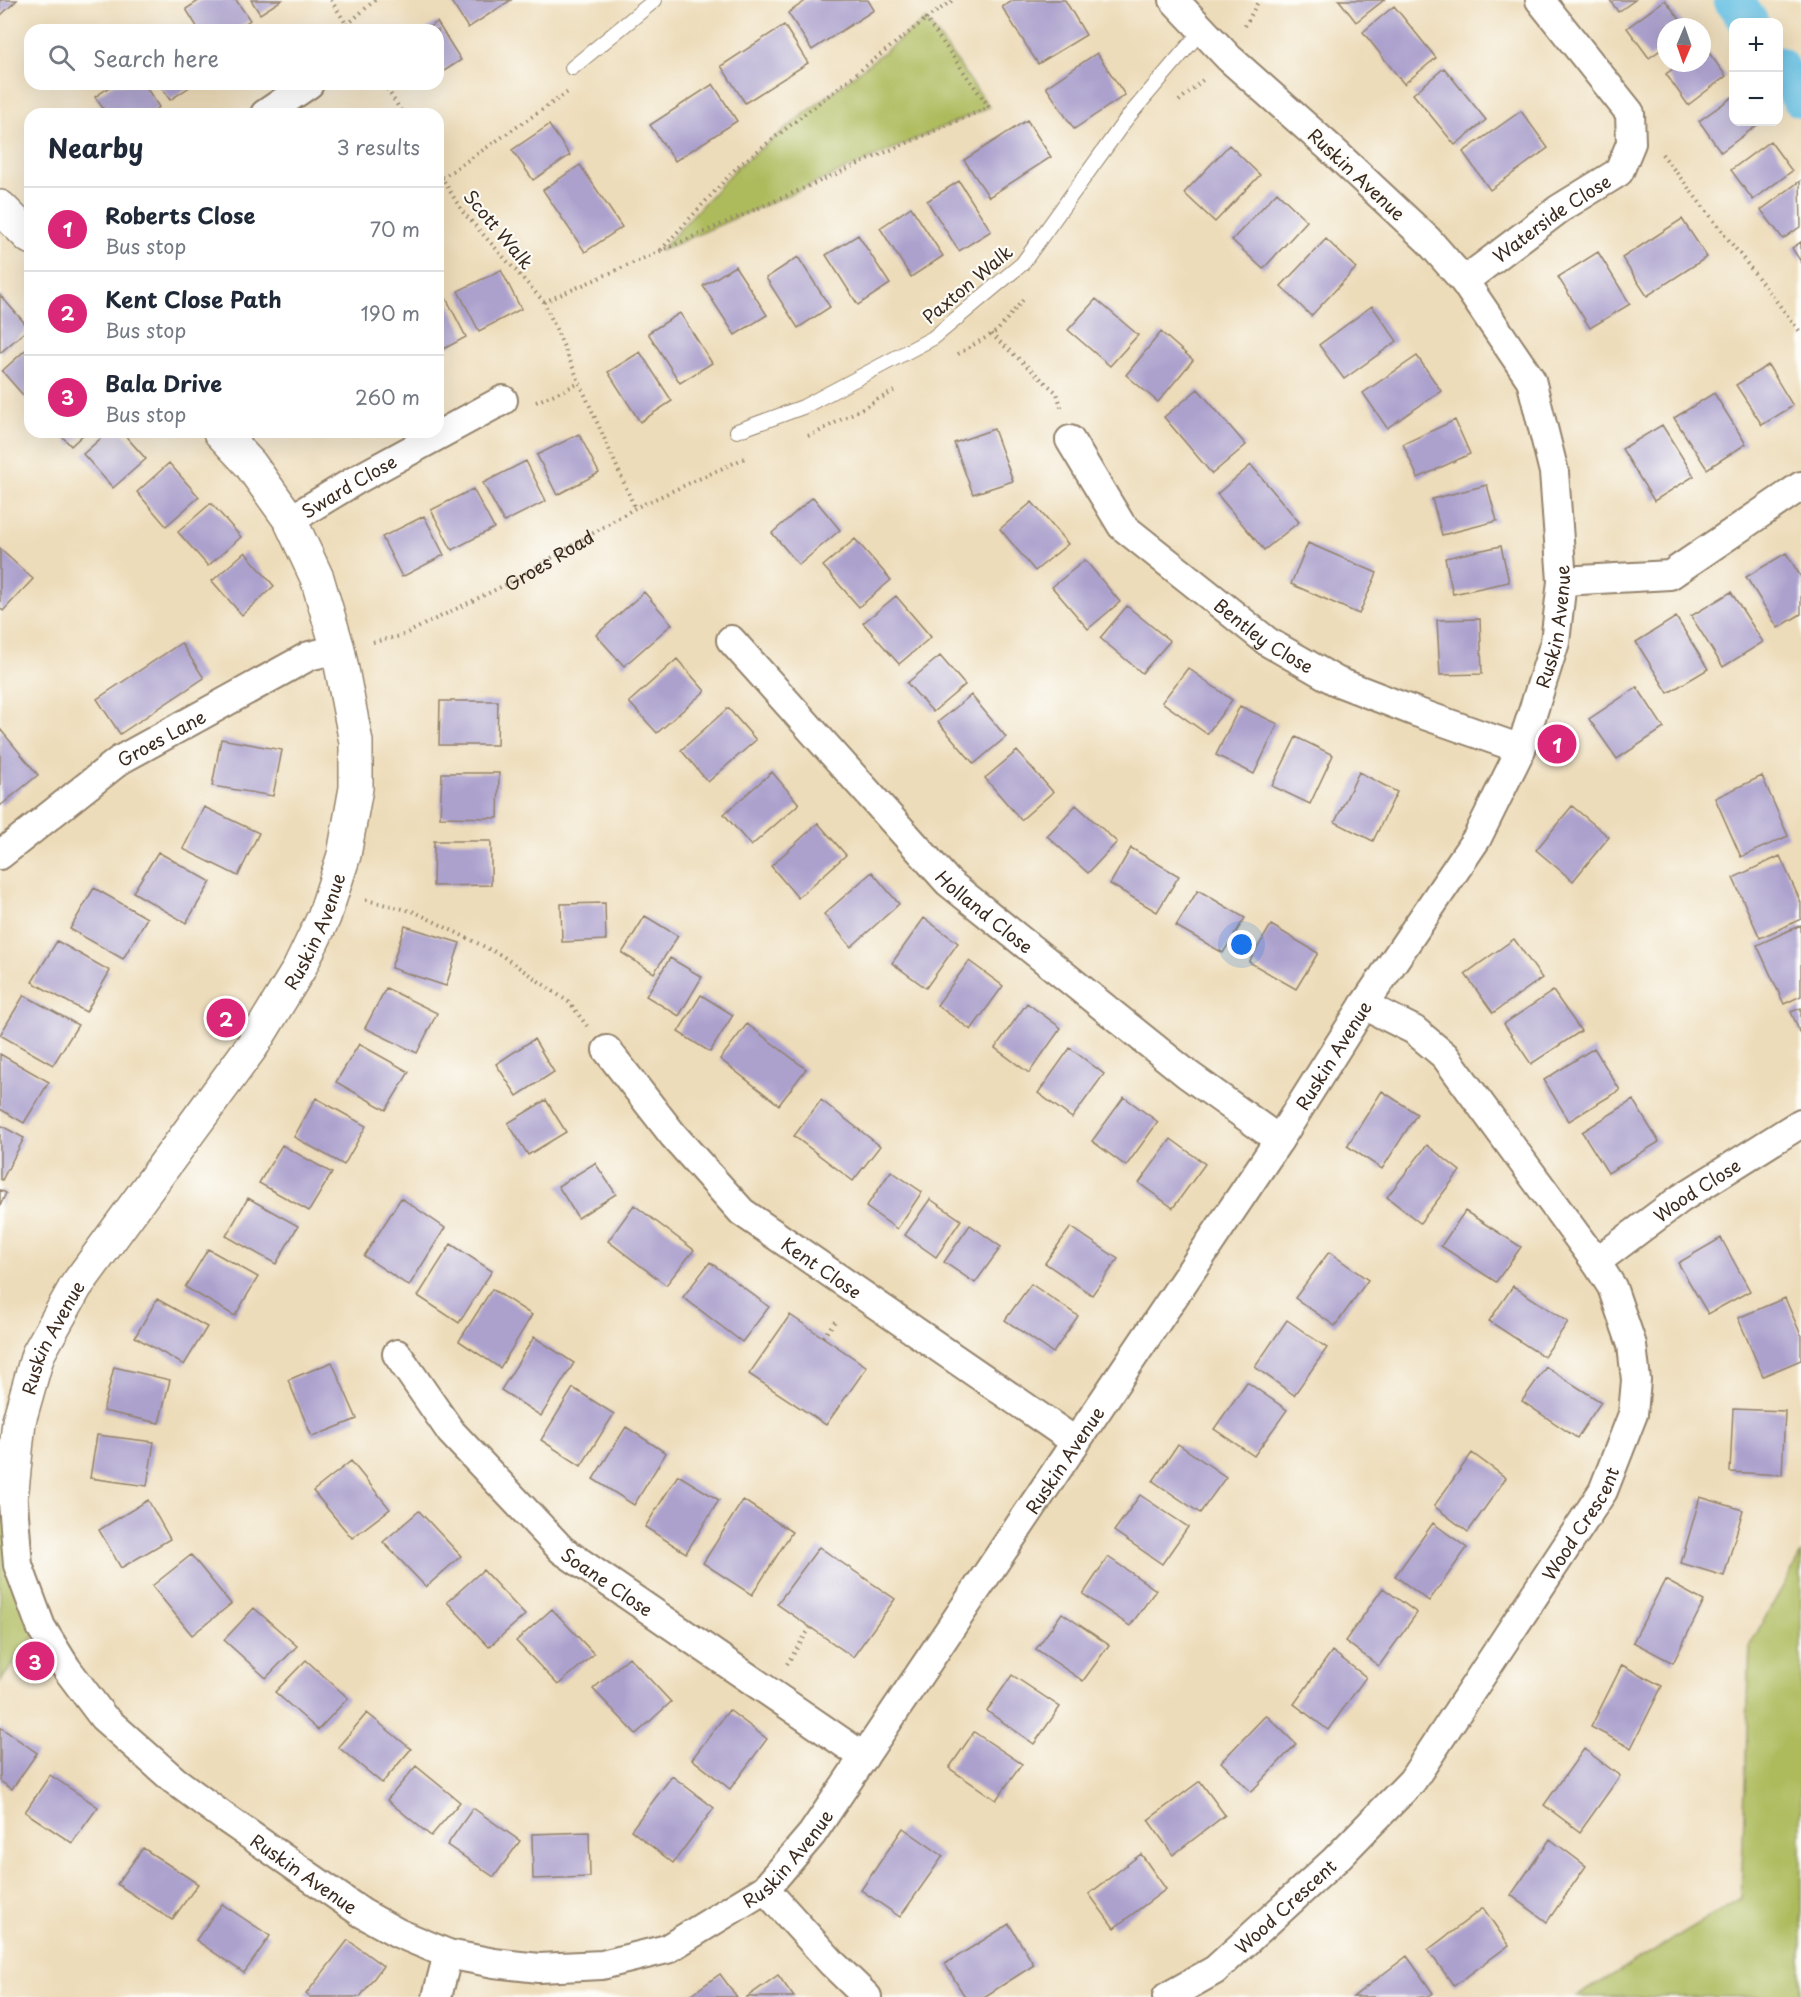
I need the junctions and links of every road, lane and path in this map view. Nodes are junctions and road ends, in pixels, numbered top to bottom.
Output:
1 (331, 0) edge
2 (375, 0) edge
3 (655, 0) edge
4 (953, 0) edge
5 (1174, 0) edge
6 (1540, 0) edge
7 (926, 19) junction
8 (346, 24) edge
9 (348, 24) edge
10 (1202, 30) junction
11 (572, 68) joint
12 (300, 90) edge
13 (388, 90) edge
14 (274, 108) edge
15 (399, 108) edge
16 (1630, 113) junction
17 (444, 177) edge
18 (444, 181) edge
19 (0, 207) edge
20 (24, 231) edge
21 (660, 251) junction
22 (1464, 281) junction
23 (544, 302) junction
24 (1801, 333) edge
25 (991, 334) dead end
26 (580, 383) junction
27 (502, 400) joint
28 (737, 431) dead end
29 (444, 432) edge
30 (226, 438) edge
31 (433, 438) edge
32 (1070, 440) joint
33 (753, 454) dead end
34 (1801, 486) edge
35 (635, 508) junction
36 (290, 520) junction
37 (1562, 581) junction
38 (731, 640) dead end
39 (338, 650) junction
40 (1521, 749) junction
41 (0, 855) edge
42 (332, 892) junction
43 (1364, 1005) junction
44 (607, 1050) joint
45 (1801, 1123) edge
46 (1279, 1140) junction
47 (1596, 1262) junction
48 (397, 1354) dead end
49 (1076, 1442) junction
50 (6, 1489) edge
51 (810, 1628) dead end
52 (770, 1692) junction
53 (864, 1757) junction
54 (765, 1889) junction
55 (448, 1954) junction
56 (437, 1997) edge
57 (867, 1997) edge
58 (1167, 1997) edge

1 - 8 path
2 - 9 path
3 - 11 lane
4 - 7 path
5 - 10 street, Ruskin Avenue
6 - 16 street
7 - 21 path
7 - 21 path
10 - 22 street, Ruskin Avenue
10 - 28 lane, Paxton Walk
11 - 17 path
12 - 14 street
13 - 15 path
16 - 22 street, Waterside Close
16 - 24 path
18 - 23 path, Scott Walk
19 - 20 street
21 - 23 path
22 - 37 street, Ruskin Avenue
23 - 26 path, Scott Walk
25 - 32 path
26 - 27 path
26 - 35 path, Scott Walk
27 - 29 street, Sward Close
30 - 36 street, Ruskin Avenue
31 - 36 street, Sward Close
32 - 40 street, Bentley Close
33 - 35 path, Groes Road
34 - 37 street
35 - 39 path, Groes Road
36 - 39 street, Ruskin Avenue
37 - 40 street, Ruskin Avenue
38 - 46 street, Holland Close
39 - 41 street, Groes Lane
39 - 42 street, Ruskin Avenue
40 - 43 street, Ruskin Avenue
42 - 44 path
42 - 50 street, Ruskin Avenue
43 - 46 street, Ruskin Avenue
43 - 47 street, Wood Crescent
44 - 49 street, Kent Close
45 - 47 street, Wood Close
46 - 49 street, Ruskin Avenue
47 - 58 street, Wood Crescent
48 - 52 street, Soane Close
49 - 53 street, Ruskin Avenue
50 - 55 street, Ruskin Avenue
51 - 52 path
52 - 53 street, Soane Close
53 - 54 street, Ruskin Avenue
54 - 55 street, Ruskin Avenue
54 - 57 street
55 - 56 street

